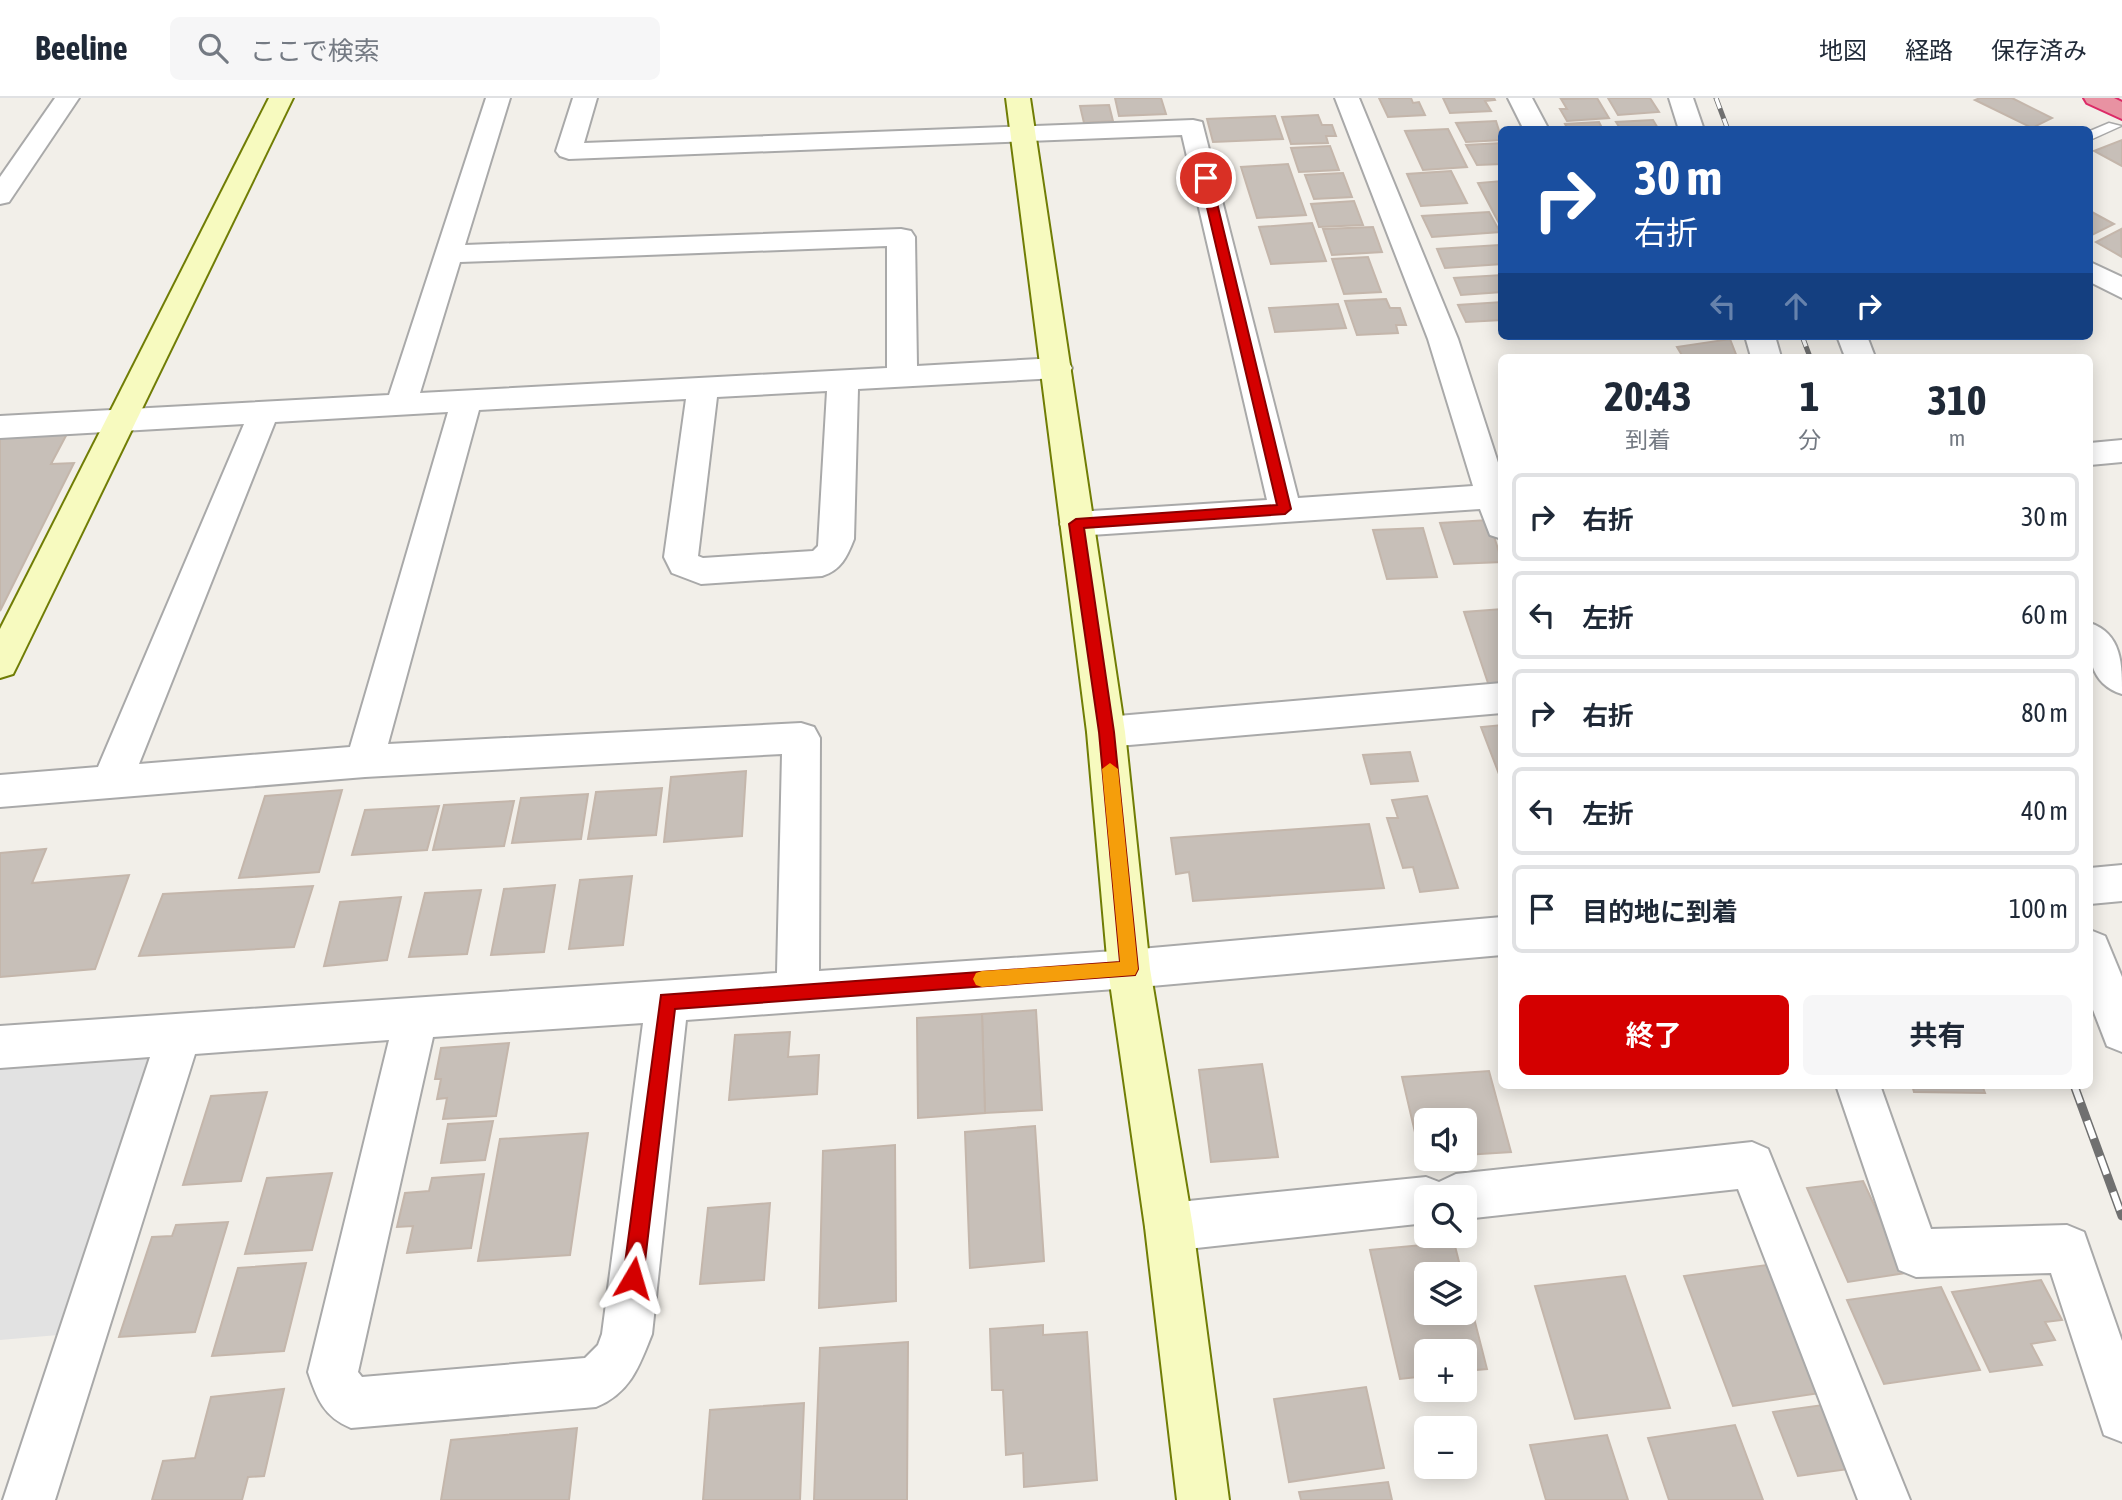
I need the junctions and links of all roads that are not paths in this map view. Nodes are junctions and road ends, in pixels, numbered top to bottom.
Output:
1 (67, 98) edge
2 (281, 98) edge
3 (498, 98) edge
4 (585, 98) edge
5 (1018, 98) edge
6 (1347, 98) edge
7 (1520, 98) edge
8 (1681, 98) edge
9 (2096, 98) edge
10 (2118, 119) edge
11 (1535, 126) edge
12 (1691, 126) edge
13 (2093, 134) edge
14 (1024, 135) junction
15 (9, 170) edge
16 (0, 196) edge
17 (448, 254) junction
18 (2093, 273) edge
19 (2122, 289) edge
20 (2122, 298) edge
21 (2093, 300) edge
22 (1058, 368) junction
23 (902, 377) junction
24 (843, 380) junction
25 (703, 388) junction
26 (467, 399) junction
27 (401, 405) junction
28 (264, 412) junction
29 (121, 420) junction
30 (0, 427) edge
31 (2122, 451) edge
32 (2093, 453) edge
33 (1496, 496) edge
34 (1285, 509) junction
35 (1076, 524) junction
36 (2093, 641) edge
37 (0, 664) edge
38 (2122, 680) edge
39 (1498, 698) edge
40 (1106, 732) junction
41 (365, 761) junction
42 (109, 782) junction
43 (0, 791) edge
44 (2122, 883) edge
45 (2093, 886) edge
46 (1498, 936) edge
47 (2093, 957) edge
48 (1129, 969) junction
49 (799, 992) junction
50 (667, 1001) junction
51 (416, 1018) junction
52 (2122, 1031) edge
53 (179, 1035) junction
54 (0, 1047) edge
55 (1859, 1089) edge
56 (1477, 1195) edge
57 (1414, 1201) edge
58 (1169, 1227) junction
59 (2122, 1417) edge
60 (29, 1500) edge
61 (1203, 1500) edge
62 (1884, 1500) edge

1 - 15 street
2 - 29 street
3 - 17 street
4 - 14 street
5 - 14 street
6 - 33 street
7 - 11 street
8 - 12 street
9 - 10 highway
10 - 13 lane
14 - 22 street
14 - 34 street
15 - 16 street
17 - 23 street
17 - 27 street
18 - 19 street
20 - 21 street
22 - 23 street
22 - 35 street
23 - 24 street
24 - 25 street
24 - 25 street
25 - 26 street
26 - 27 street
26 - 41 street
27 - 28 street
28 - 29 street
28 - 42 street
29 - 30 street
29 - 37 street
31 - 32 street
33 - 34 street
34 - 35 street
35 - 40 street
36 - 38 street
39 - 40 street
40 - 48 street
41 - 42 street
41 - 49 street
42 - 43 street
44 - 45 street
46 - 48 street
47 - 52 street
48 - 49 street
48 - 58 street
49 - 50 street
50 - 51 street
50 - 51 street
51 - 53 street
53 - 54 street
53 - 60 street
55 - 59 street
56 - 62 street
57 - 58 street
58 - 61 street

